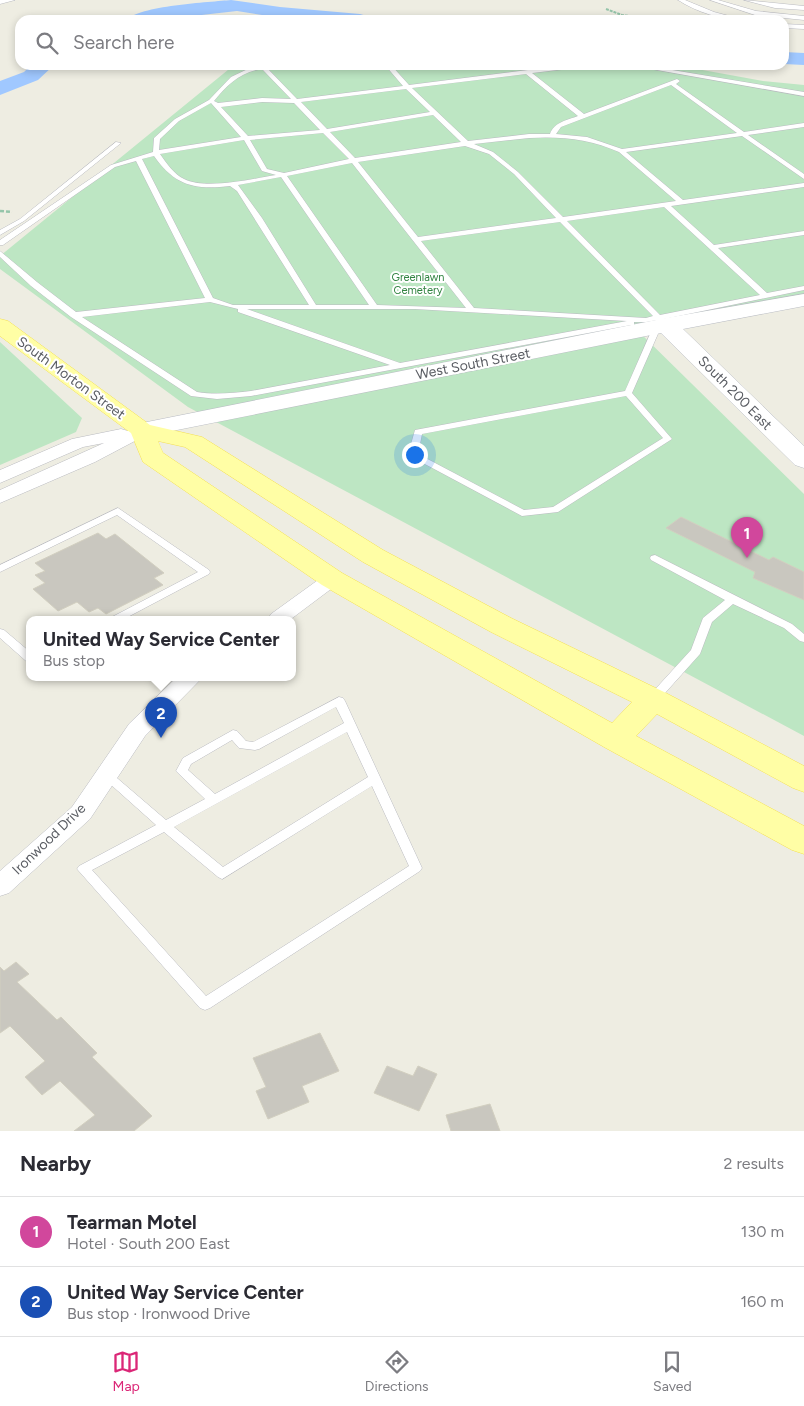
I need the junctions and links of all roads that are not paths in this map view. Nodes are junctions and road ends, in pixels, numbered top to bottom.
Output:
1 (12, 0) edge
2 (681, 0) edge
3 (713, 0) edge
4 (747, 0) edge
5 (0, 2) edge
6 (804, 8) edge
7 (720, 15) edge
8 (775, 15) edge
9 (789, 16) edge
10 (804, 18) edge
11 (789, 26) edge
12 (804, 27) edge
13 (250, 70) edge
14 (266, 70) edge
15 (392, 70) edge
16 (543, 70) edge
17 (658, 70) edge
18 (527, 72) junction
19 (689, 76) junction
20 (671, 83) junction
21 (408, 88) junction
22 (804, 94) edge
23 (296, 101) junction
24 (214, 103) junction
25 (435, 113) junction
26 (583, 117) junction
27 (804, 125) edge
28 (326, 131) junction
29 (742, 133) junction
30 (553, 134) junction
31 (246, 138) junction
32 (118, 143) dead end
33 (467, 144) junction
34 (621, 151) junction
35 (156, 154) junction
36 (138, 159) junction
37 (354, 161) junction
38 (282, 174) junction
39 (804, 177) edge
40 (231, 183) junction
41 (804, 185) edge
42 (682, 203) junction
43 (666, 205) junction
44 (563, 220) junction
45 (0, 233) edge
46 (804, 233) edge
47 (416, 240) junction
48 (0, 243) edge
49 (712, 247) junction
50 (0, 253) edge
51 (804, 288) edge
52 (766, 296) junction
53 (210, 300) junction
54 (804, 300) edge
55 (374, 306) junction
56 (233, 307) junction
57 (314, 307) junction
58 (472, 310) junction
59 (74, 315) junction
60 (657, 322) junction
61 (0, 326) edge
62 (400, 366) junction
63 (628, 393) junction
64 (142, 430) junction
65 (804, 460) edge
66 (1, 490) edge
67 (655, 558) dead end
68 (0, 569) edge
69 (332, 579) junction
70 (732, 599) junction
71 (122, 616) edge
72 (282, 616) edge
73 (0, 632) edge
74 (804, 639) edge
75 (26, 655) edge
76 (185, 681) edge
77 (652, 699) junction
78 (350, 725) junction
79 (615, 740) junction
80 (106, 776) junction
81 (375, 779) junction
82 (804, 780) edge
83 (214, 800) junction
84 (166, 826) junction
85 (804, 841) edge
86 (0, 886) edge

1 - 5 lane
2 - 7 lane
3 - 8 lane
4 - 6 lane
9 - 10 lane
11 - 12 lane
13 - 24 lane
14 - 23 lane
15 - 21 lane
16 - 18 lane
17 - 19 lane
18 - 21 lane
18 - 26 lane
19 - 20 lane
19 - 22 lane
20 - 26 lane
20 - 29 lane
21 - 23 lane
21 - 25 lane
23 - 24 lane
23 - 28 lane
24 - 31 lane
24 - 35 lane
25 - 28 lane
25 - 33 lane
26 - 30 lane
27 - 29 lane
28 - 31 lane
28 - 37 lane
29 - 34 lane
29 - 39 lane
30 - 33 lane
30 - 34 lane
31 - 35 lane
31 - 38 lane
32 - 45 lane
33 - 37 lane
33 - 44 lane
34 - 42 lane
35 - 36 lane
35 - 40 lane
36 - 48 lane
36 - 53 lane
37 - 38 lane
37 - 47 lane
38 - 40 lane
38 - 55 lane
40 - 57 lane
41 - 42 lane
42 - 43 lane
43 - 44 lane
43 - 49 lane
44 - 47 lane
44 - 60 lane
46 - 49 lane
47 - 58 lane
49 - 52 lane
50 - 59 lane
51 - 52 lane
52 - 60 lane
53 - 56 lane
53 - 59 lane
54 - 60 street, West South Street
55 - 57 lane
55 - 58 lane
56 - 57 lane
56 - 62 lane
58 - 60 lane
59 - 62 lane
60 - 62 lane
60 - 63 lane
60 - 64 street, West South Street
60 - 65 street, South 200 East
61 - 64 main road, South Morton Street
63 - 63 lane
64 - 66 street
64 - 69 main road
64 - 77 main road
67 - 70 lane
68 - 71 lane
69 - 72 street
69 - 79 main road
70 - 74 lane
70 - 77 lane
73 - 75 lane
76 - 80 street, Ironwood Drive
77 - 79 main road
77 - 82 main road
78 - 81 lane
78 - 83 lane
78 - 83 lane
79 - 85 main road
80 - 84 lane
80 - 86 street, Ironwood Drive
81 - 84 lane
81 - 84 lane
83 - 84 lane

